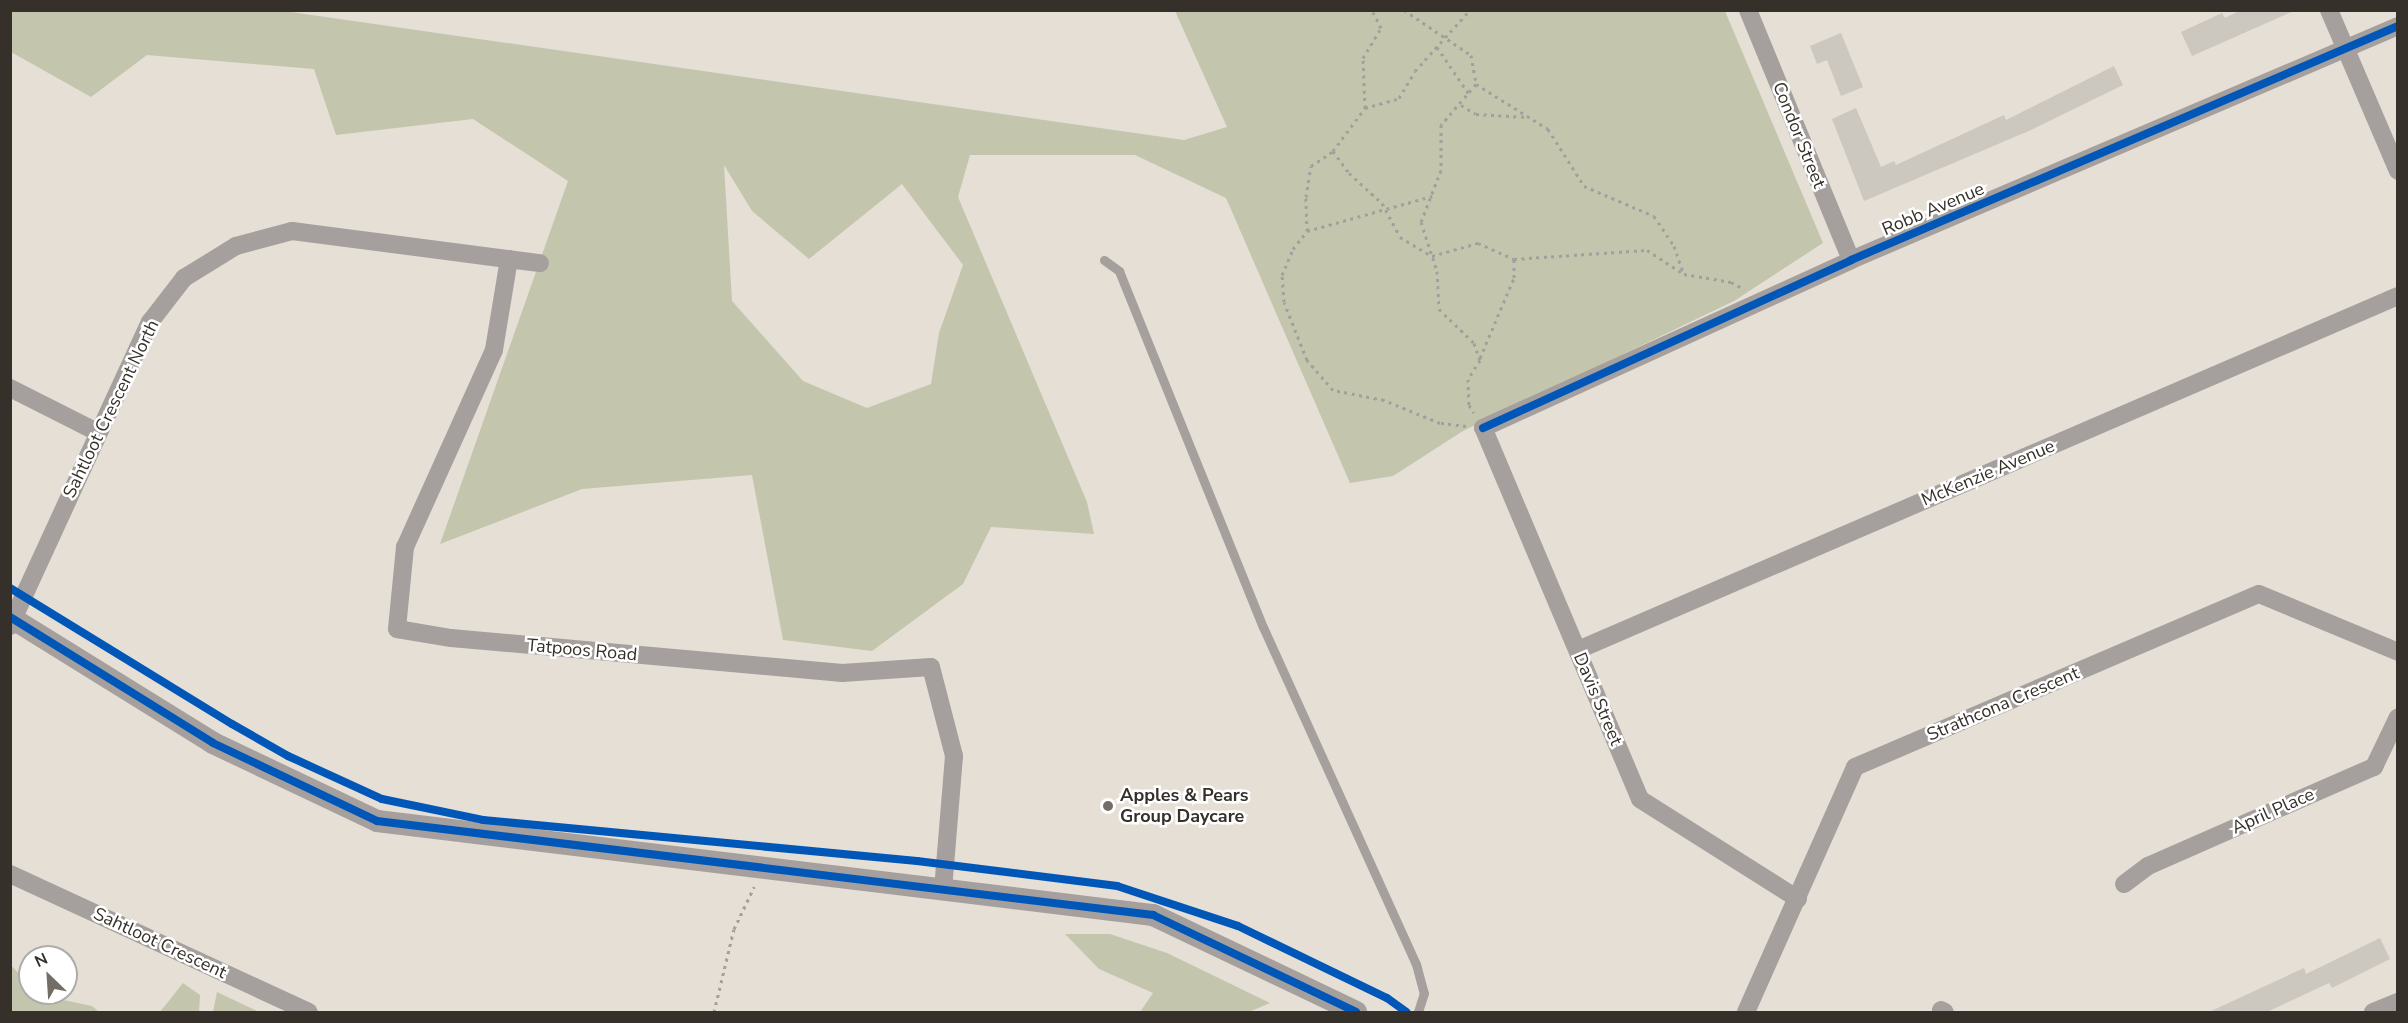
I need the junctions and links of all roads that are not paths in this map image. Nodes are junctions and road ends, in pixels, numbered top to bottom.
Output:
1 (1748, 10) edge
2 (2329, 10) edge
3 (2397, 26) edge
4 (2345, 48) junction
5 (2397, 171) edge
6 (509, 259) junction
7 (1104, 260) dead end
8 (1851, 260) junction
9 (540, 263) dead end
10 (2397, 296) edge
11 (10, 388) edge
12 (1483, 428) joint
13 (97, 432) junction
14 (12, 621) edge
15 (1578, 650) junction
16 (2397, 652) edge
17 (2397, 717) edge
18 (10, 874) edge
19 (2124, 884) dead end
20 (942, 890) junction
21 (1798, 899) junction
22 (2397, 1002) edge
23 (309, 1012) edge
24 (1356, 1012) edge
25 (1418, 1012) edge
26 (1746, 1012) edge
27 (2373, 1012) edge

1 - 8 street, Condor Street
2 - 4 street
3 - 4 street, Robb Avenue
4 - 5 street
4 - 8 street, Robb Avenue
6 - 9 street, Sahtloot Crescent North
6 - 13 street, Sahtloot Crescent North
6 - 20 street, Tatpoos Road
7 - 25 lane
8 - 12 street, Robb Avenue
10 - 15 street, McKenzie Avenue
11 - 13 street
12 - 15 street, Davis Street
13 - 14 street, Sahtloot Crescent North
14 - 20 street
15 - 21 street, Davis Street
16 - 21 street, Strathcona Crescent
17 - 19 street, April Place
18 - 23 street, Sahtloot Crescent
20 - 24 street
21 - 26 street, Strathcona Crescent
22 - 27 street

